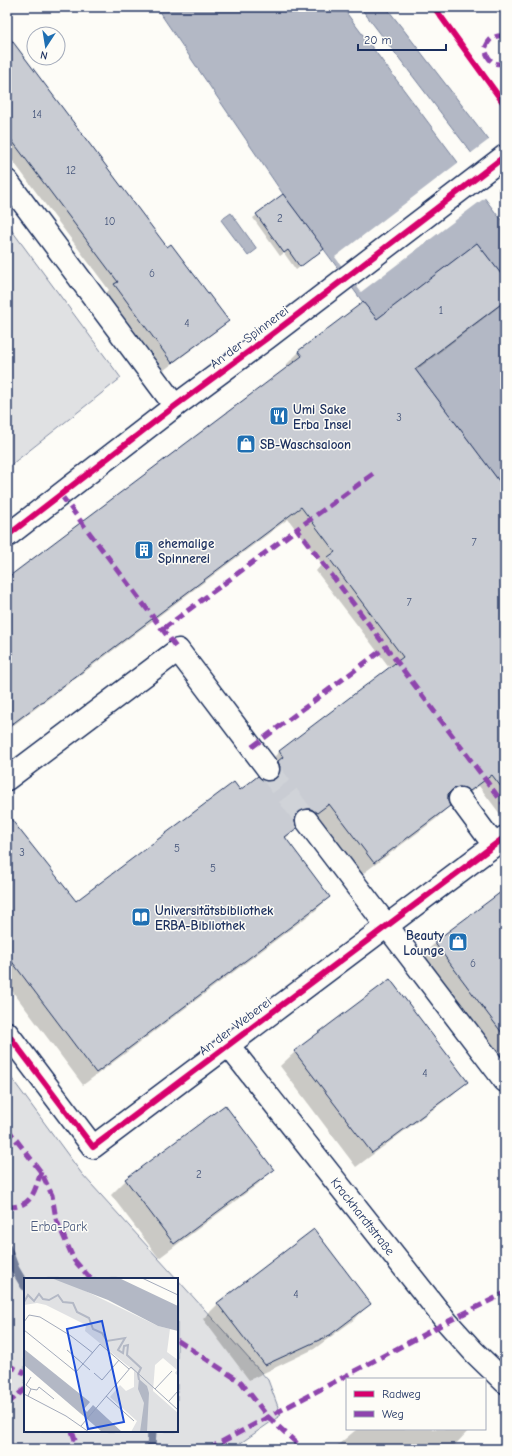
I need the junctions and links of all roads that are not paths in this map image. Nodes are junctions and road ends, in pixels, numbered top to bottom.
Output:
1 (505, 156) edge
2 (7, 181) edge
3 (175, 406) junction
4 (7, 536) edge
5 (268, 769) tunnel mouth
6 (7, 779) edge
7 (460, 799) dead end
8 (307, 821) tunnel mouth
9 (500, 841) edge
10 (387, 926) junction
11 (7, 1033) edge
12 (228, 1045) junction
13 (505, 1081) edge
14 (505, 1382) edge

1 - 3 street, An der Spinnerei
2 - 3 street
3 - 4 street, An der Spinnerei
5 - 6 street
7 - 9 street
8 - 10 street
9 - 10 street, An der Weberei
10 - 12 street, An der Weberei
10 - 13 street
11 - 12 street, An der Weberei
12 - 14 street, Krackhardtstraße

